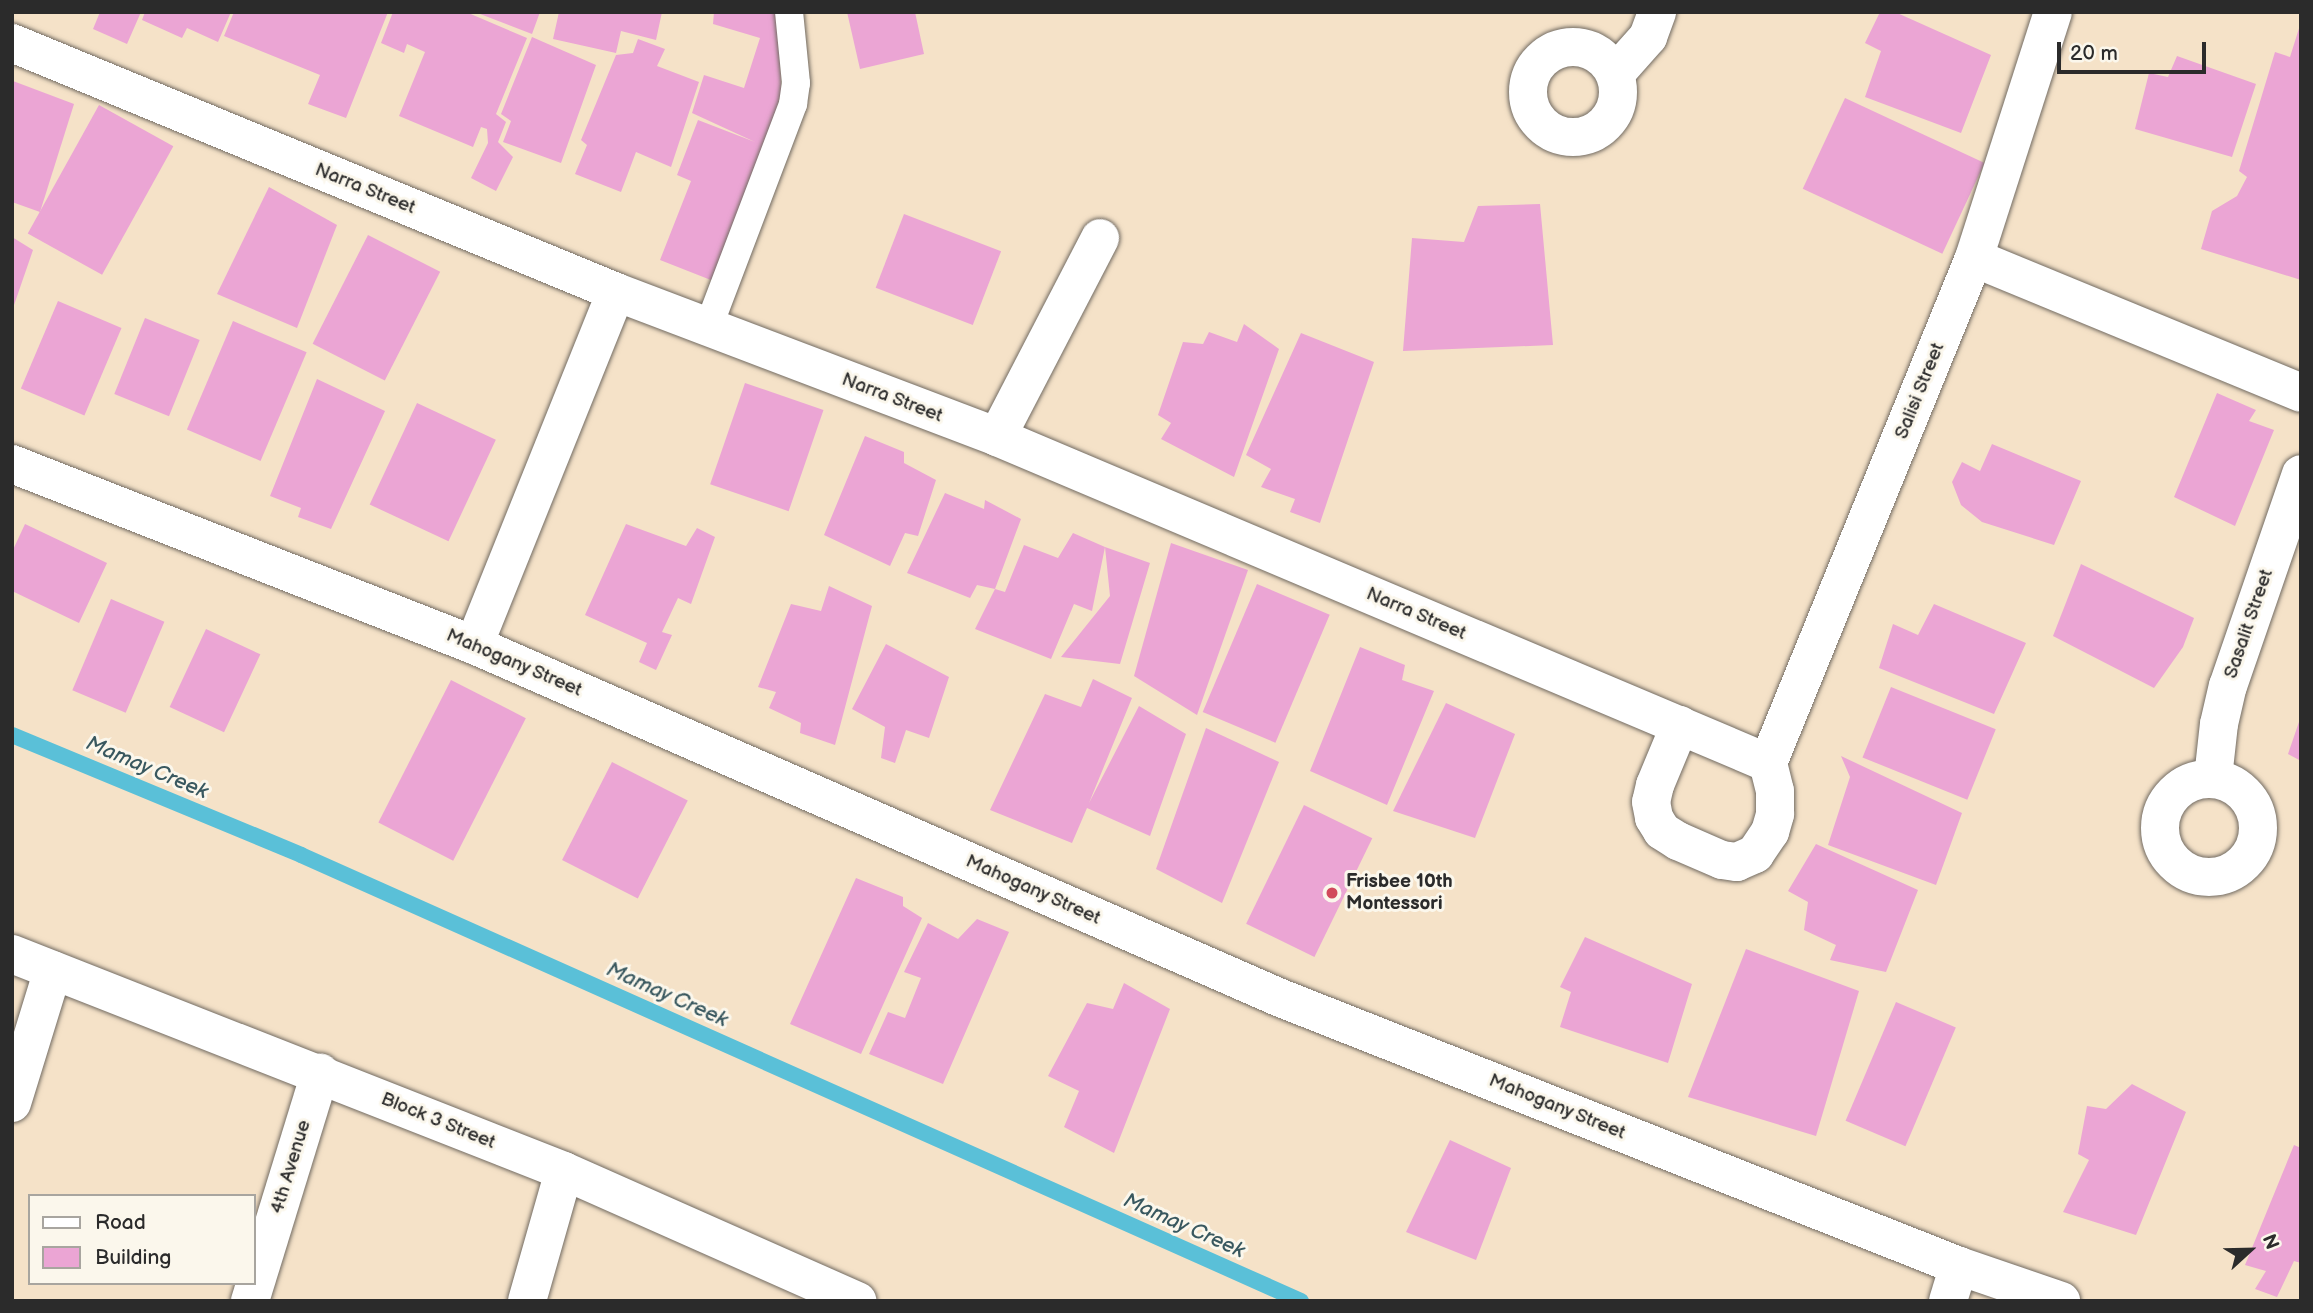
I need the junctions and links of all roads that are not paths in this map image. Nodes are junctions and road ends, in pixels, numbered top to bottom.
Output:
1 (789, 12) edge
2 (1657, 12) edge
3 (2053, 12) edge
4 (12, 43) edge
5 (1615, 74) dead end
6 (1100, 238) dead end
7 (1974, 258) junction
8 (617, 292) junction
9 (708, 328) junction
10 (2301, 393) edge
11 (998, 438) junction
12 (12, 464) edge
13 (2301, 474) edge
14 (474, 645) junction
15 (1679, 725) junction
16 (1768, 763) junction
17 (2213, 778) dead end
18 (12, 954) edge
19 (53, 970) junction
20 (320, 1073) junction
21 (12, 1103) edge
22 (564, 1171) junction
23 (256, 1281) edge
24 (1953, 1284) edge
25 (810, 1292) edge
26 (527, 1301) edge
27 (857, 1301) edge
28 (2061, 1301) edge

1 - 9 lane
2 - 5 street
3 - 7 street, Salisi Street
4 - 8 street, Narra Street
6 - 11 street
7 - 10 street
7 - 16 street, Salisi Street
8 - 9 street, Narra Street
8 - 14 street
9 - 11 street, Narra Street
11 - 15 street, Narra Street
12 - 14 street, Mahogany Street
13 - 17 street, Sasalit Street
14 - 24 street, Mahogany Street
15 - 16 street, Narra Street
15 - 16 street
18 - 19 street, Block 3 Street
19 - 20 street, Block 3 Street
19 - 21 street
20 - 22 street, Block 3 Street
20 - 23 street, 4th Avenue
22 - 25 street, Block 3 Street
22 - 26 street
24 - 28 street, Mahogany Street
25 - 27 street, Block 3 Street

